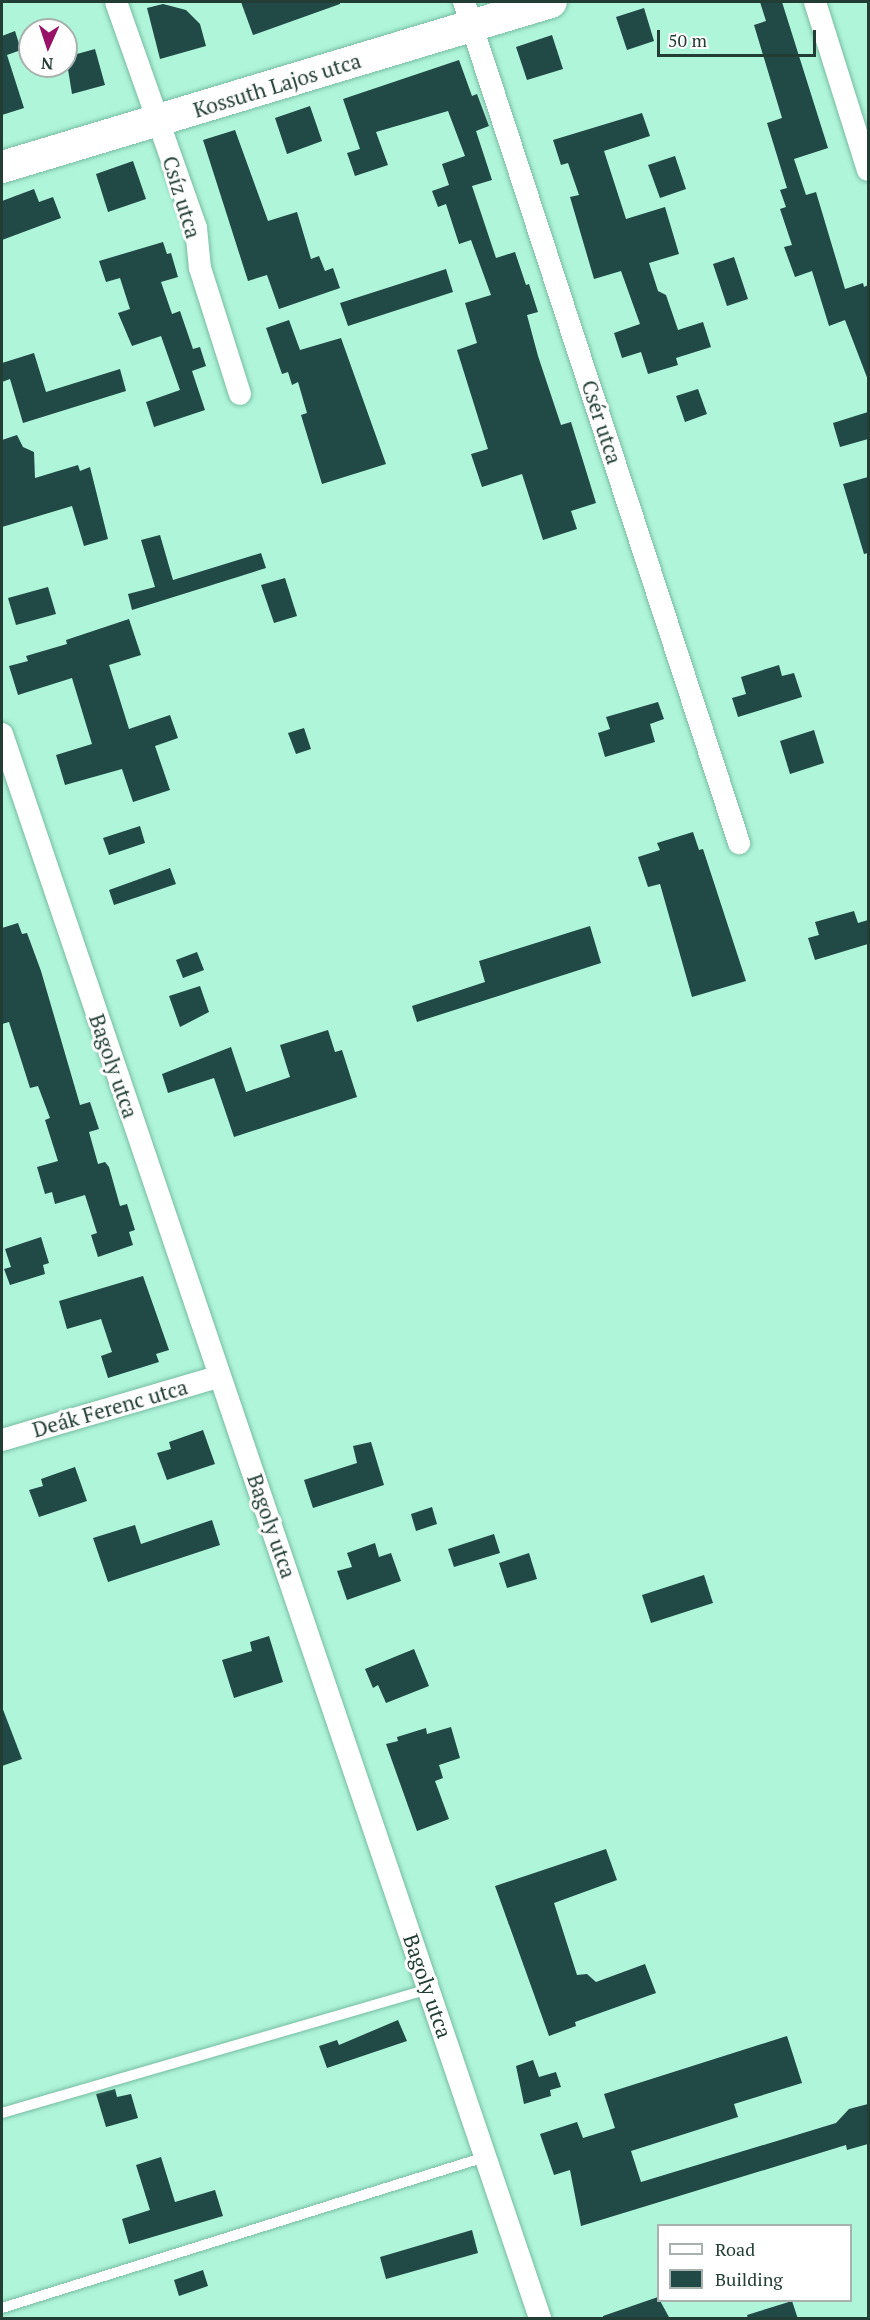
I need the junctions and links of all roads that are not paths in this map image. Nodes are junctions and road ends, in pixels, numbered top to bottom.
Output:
1 (116, 2) edge
2 (551, 2) edge
3 (815, 2) edge
4 (468, 14) edge
5 (158, 121) junction
6 (2, 167) edge
7 (868, 170) edge
8 (240, 394) dead end
9 (2, 734) edge
10 (739, 843) dead end
11 (218, 1377) junction
12 (2, 1440) edge
13 (429, 1989) junction
14 (2, 2113) edge
15 (485, 2157) junction
16 (2, 2308) edge
17 (540, 2319) edge

1 - 5 street, Csíz utca
2 - 4 street, Kossuth Lajos utca
3 - 7 street
4 - 5 street, Kossuth Lajos utca
4 - 10 street, Csér utca
5 - 6 street, Kossuth Lajos utca
5 - 8 street, Csíz utca
9 - 11 street, Bagoly utca
11 - 12 street, Deák Ferenc utca
11 - 13 street, Bagoly utca
13 - 14 lane
13 - 15 street, Bagoly utca
15 - 16 lane
15 - 17 street, Bagoly utca

